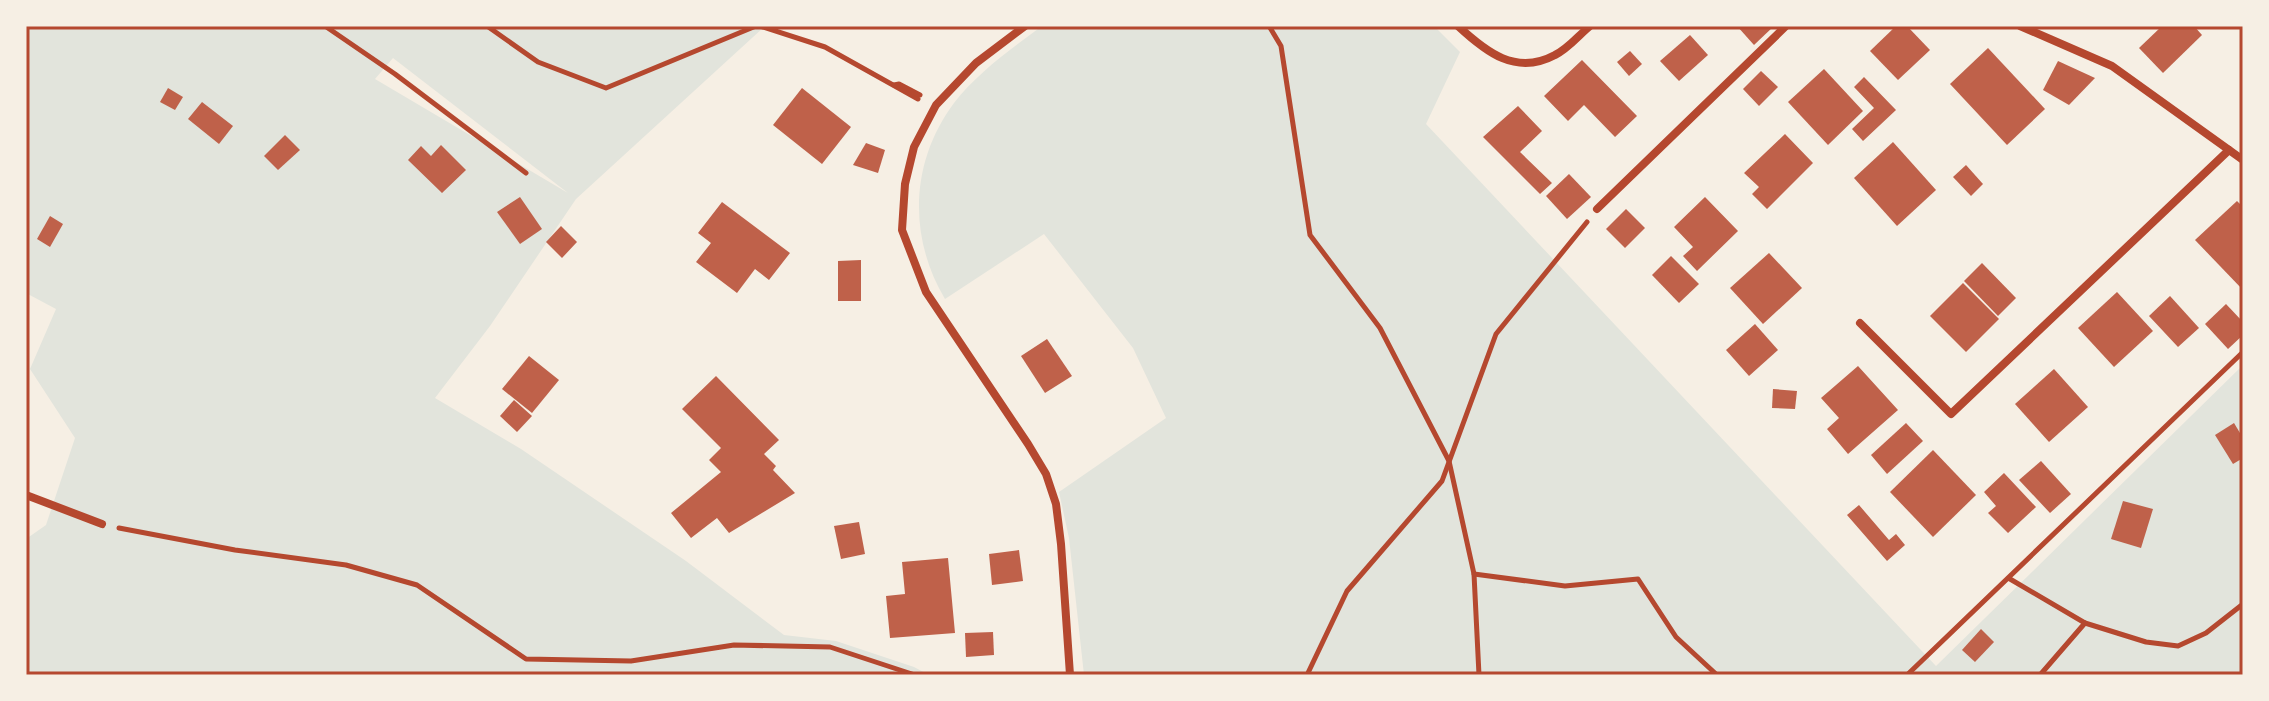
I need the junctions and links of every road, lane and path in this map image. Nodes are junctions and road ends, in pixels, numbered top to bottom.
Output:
1 (325, 26) edge
2 (487, 26) edge
3 (758, 26) edge
4 (1025, 26) edge
5 (1269, 26) edge
6 (1458, 26) edge
7 (1590, 26) edge
8 (1786, 26) edge
9 (2020, 26) edge
10 (893, 85) junction
11 (2229, 150) junction
12 (2243, 160) edge
13 (526, 173) dead end
14 (1597, 209) joint
15 (1860, 323) dead end
16 (2243, 352) edge
17 (1449, 461) junction
18 (26, 495) edge
19 (102, 524) joint
20 (1474, 574) junction
21 (2010, 579) junction
22 (2243, 604) edge
23 (2085, 623) junction
24 (915, 675) edge
25 (1070, 675) edge
26 (1307, 675) edge
27 (1479, 675) edge
28 (1717, 675) edge
29 (1907, 675) edge
30 (2040, 675) edge

1 - 13 path
2 - 3 path
3 - 10 path
4 - 25 street
5 - 17 path
6 - 7 street
8 - 14 street
9 - 11 street
10 - 10 path
11 - 12 street
11 - 15 street
14 - 17 path
16 - 21 path
17 - 20 path
17 - 26 path
18 - 19 street
19 - 24 path
20 - 27 path
20 - 28 path
21 - 23 path
21 - 29 path
22 - 23 path
23 - 30 path

